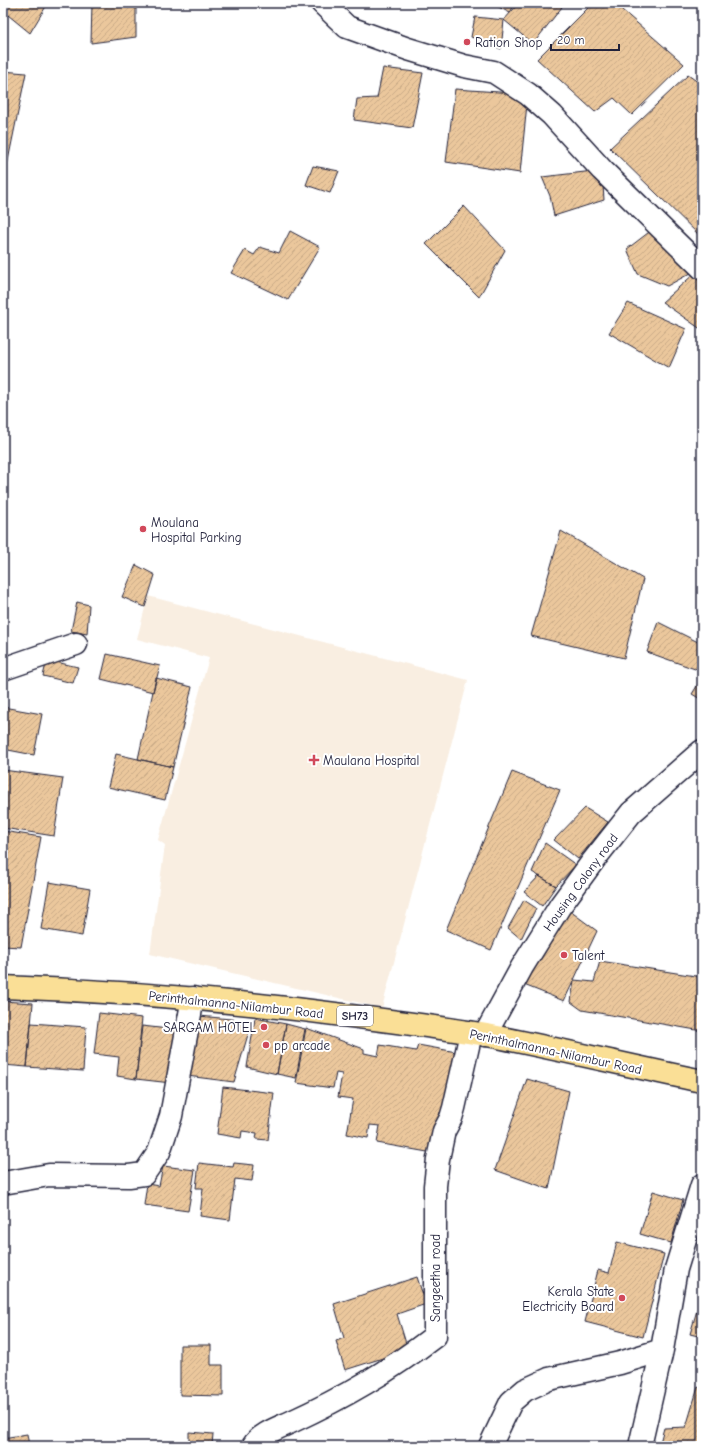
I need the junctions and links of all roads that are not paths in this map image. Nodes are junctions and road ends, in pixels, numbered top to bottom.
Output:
1 (322, 3) edge
2 (702, 268) edge
3 (76, 644) dead end
4 (3, 669) edge
5 (702, 751) edge
6 (3, 987) edge
7 (193, 998) junction
8 (478, 1034) junction
9 (702, 1081) edge
10 (3, 1183) edge
11 (702, 1185) edge
12 (662, 1350) junction
13 (253, 1446) edge
14 (490, 1446) edge
15 (640, 1446) edge

1 - 2 street
3 - 4 street
5 - 8 street, Housing Colony road
6 - 7 main road, Perinthalmanna-Nilambur Road / SH73
7 - 8 main road, Perinthalmanna-Nilambur Road / SH73
7 - 10 street
8 - 9 main road, Perinthalmanna-Nilambur Road / SH73
8 - 13 street, Sangeetha road
11 - 12 street
12 - 14 street
12 - 15 street

